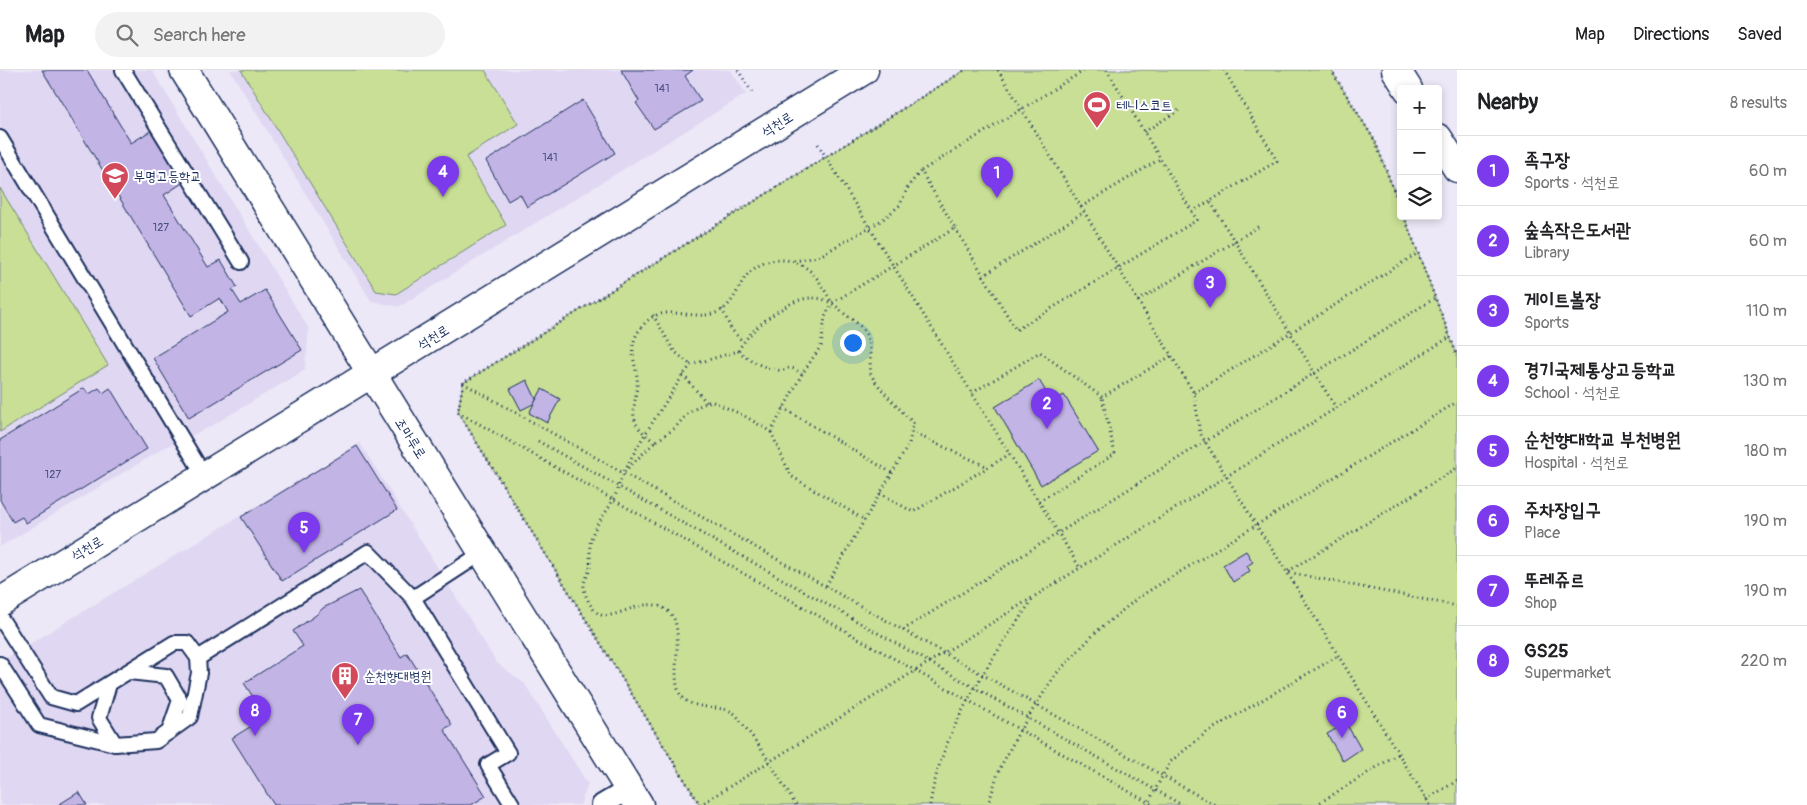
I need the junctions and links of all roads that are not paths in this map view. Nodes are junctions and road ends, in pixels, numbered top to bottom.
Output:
1 (123, 70) edge
2 (184, 70) edge
3 (864, 70) edge
4 (1396, 70) edge
5 (1405, 85) edge
6 (0, 138) edge
7 (1442, 144) edge
8 (1457, 168) edge
9 (241, 262) dead end
10 (371, 375) junction
11 (204, 476) junction
12 (482, 554) junction
13 (413, 598) junction
14 (0, 602) edge
15 (0, 617) edge
16 (198, 658) junction
17 (0, 664) edge
18 (129, 672) junction
19 (109, 684) junction
20 (169, 732) junction
21 (115, 744) junction
22 (634, 797) edge
23 (511, 805) edge
24 (602, 805) edge

1 - 9 lane
2 - 10 street, 조마루로
3 - 10 street, 석천로
4 - 5 street
6 - 11 lane
7 - 8 street
10 - 11 street, 석천로
10 - 12 street, 조마루로
11 - 14 street, 석천로
12 - 13 lane
12 - 22 street, 조마루로
13 - 16 lane
13 - 23 lane
15 - 19 lane
16 - 18 lane
16 - 20 lane
17 - 21 lane
18 - 19 lane
18 - 20 lane
19 - 21 lane
20 - 21 lane
22 - 24 street

